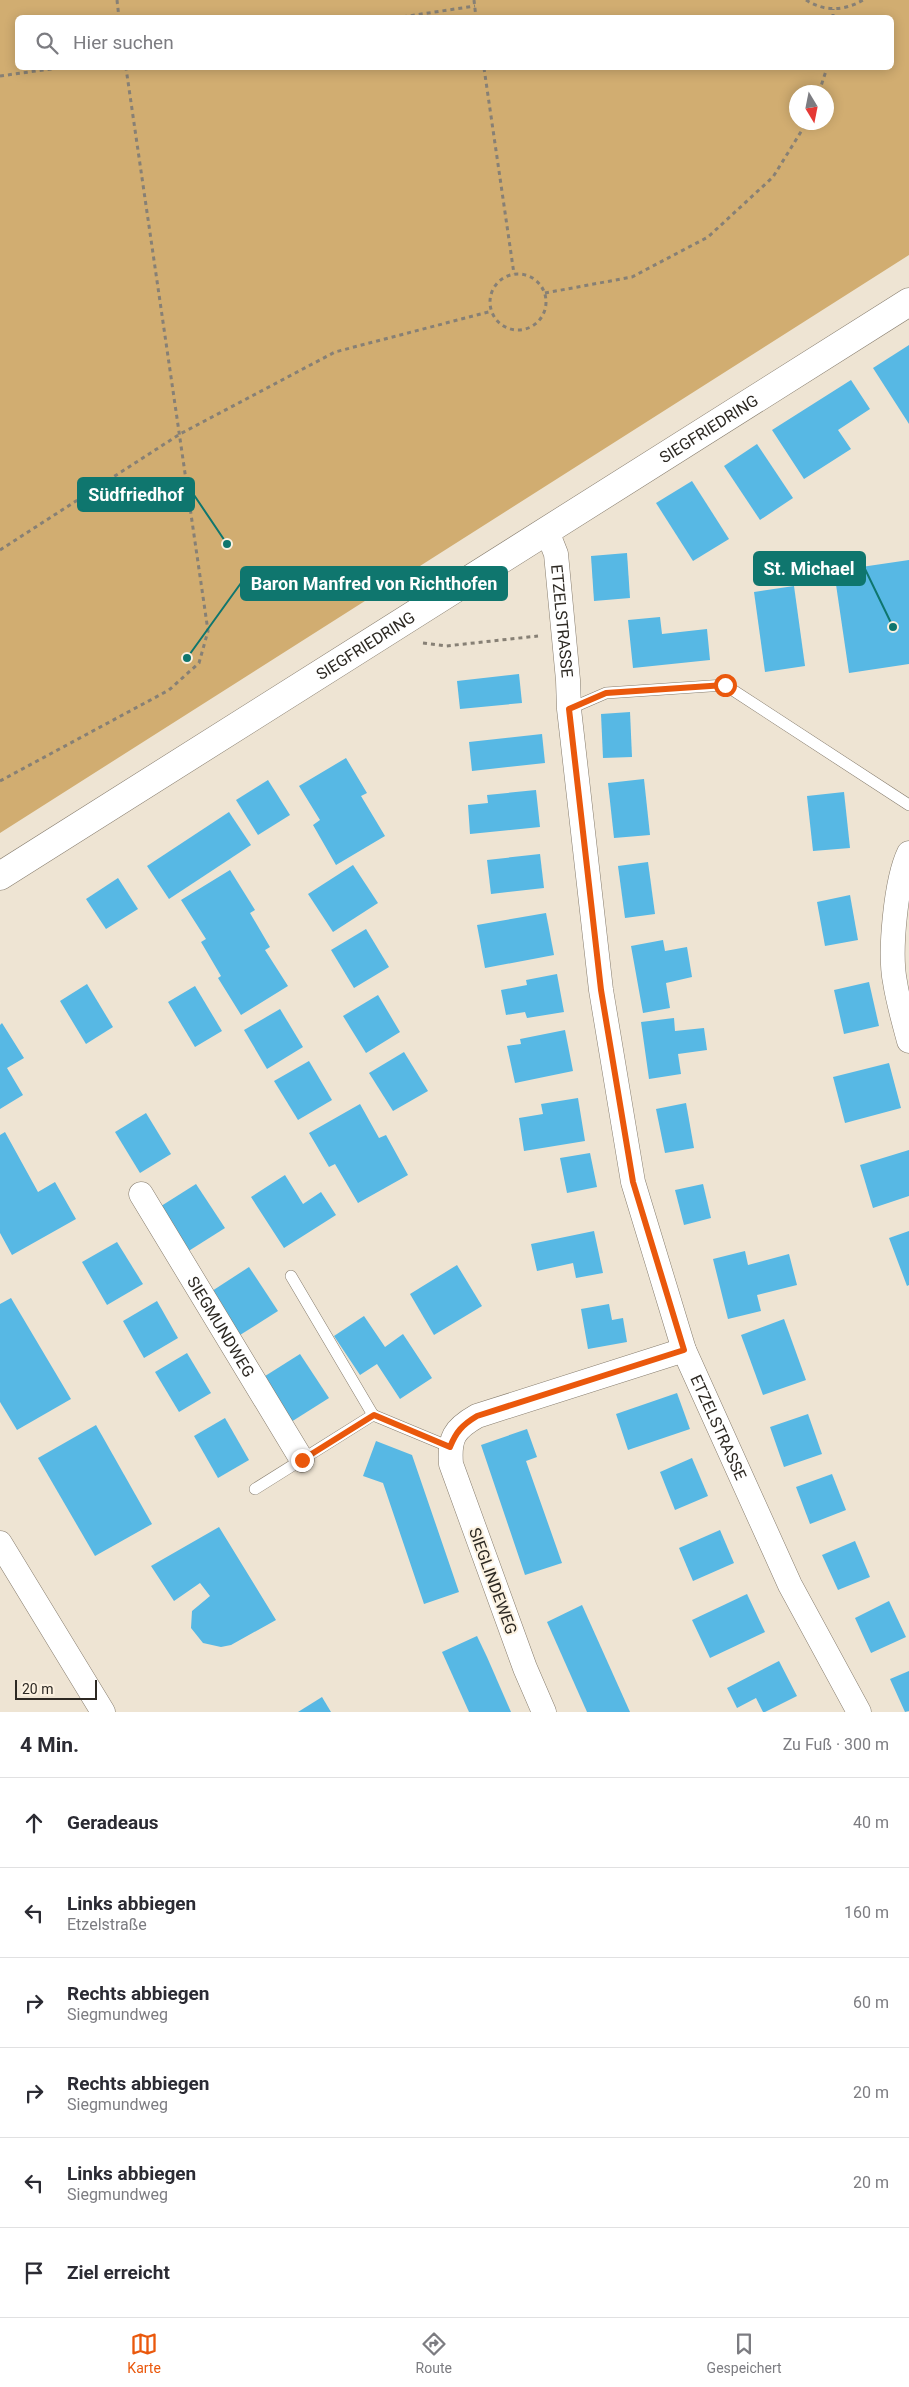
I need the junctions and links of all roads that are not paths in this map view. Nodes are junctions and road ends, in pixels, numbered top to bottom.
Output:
1 (909, 302) edge
2 (547, 530) junction
3 (569, 709) junction
4 (909, 805) edge
5 (909, 853) edge
6 (0, 876) edge
7 (909, 1041) edge
8 (141, 1194) dead end
9 (291, 1276) dead end
10 (684, 1350) junction
11 (374, 1415) junction
12 (450, 1447) junction
13 (302, 1460) junction
14 (255, 1489) dead end
15 (0, 1544) edge
16 (103, 1712) edge
17 (544, 1712) edge
18 (859, 1712) edge

1 - 2 main road, SIEGFRIEDRING
2 - 3 street, ETZELSTRASSE
2 - 6 main road, SIEGFRIEDRING
3 - 4 lane
3 - 10 street, ETZELSTRASSE
5 - 7 street
8 - 13 street, SIEGMUNDWEG
9 - 11 lane
10 - 12 street
10 - 18 street, ETZELSTRASSE
11 - 12 lane
11 - 13 lane
12 - 17 street, SIEGLINDEWEG
13 - 14 lane
15 - 16 street

